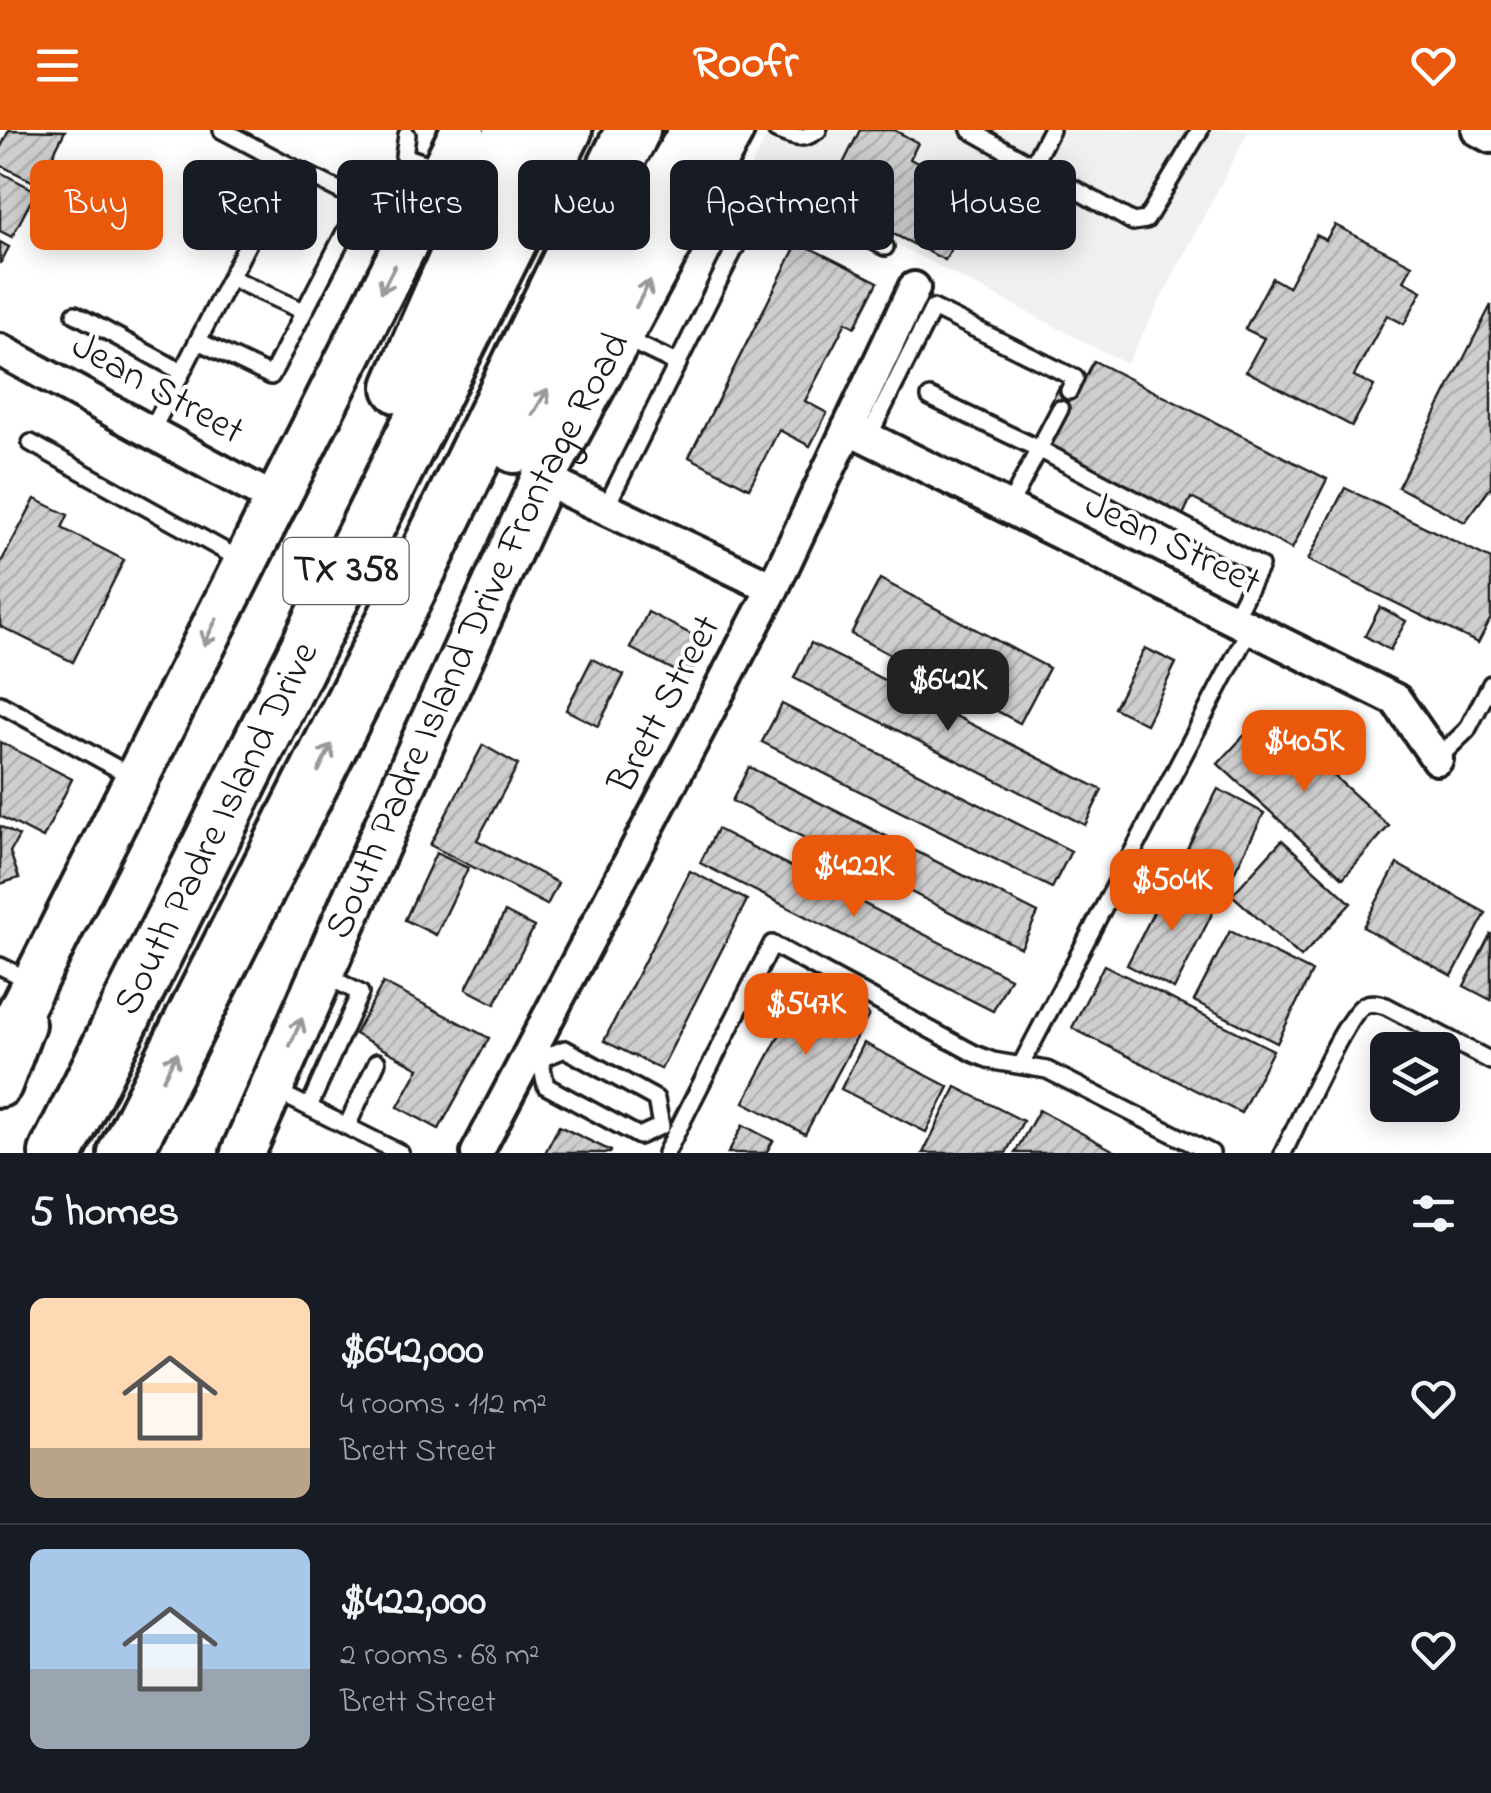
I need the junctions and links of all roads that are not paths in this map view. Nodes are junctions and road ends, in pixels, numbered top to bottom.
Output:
1 (222, 130) edge
2 (464, 130) edge
3 (514, 130) edge
4 (565, 130) edge
5 (634, 130) edge
6 (698, 130) edge
7 (732, 130) edge
8 (776, 130) edge
9 (818, 130) edge
10 (970, 130) edge
11 (1051, 130) edge
12 (1200, 130) edge
13 (1478, 130) edge
14 (405, 132) edge
15 (1491, 136) edge
16 (280, 160) edge
17 (415, 160) edge
18 (448, 160) edge
19 (714, 160) edge
20 (1022, 160) edge
21 (1035, 160) edge
22 (317, 179) edge
23 (1076, 190) edge
24 (670, 242) edge
25 (245, 250) edge
26 (403, 250) edge
27 (734, 250) edge
28 (231, 278) junction
29 (914, 288) dead end
30 (303, 311) junction
31 (74, 314) dead end
32 (621, 337) junction
33 (198, 341) junction
34 (0, 350) edge
35 (678, 364) junction
36 (182, 372) junction
37 (1069, 391) dead end
38 (930, 397) dead end
39 (1060, 410) dead end
40 (151, 432) junction
41 (858, 434) junction
42 (32, 443) dead end
43 (1038, 449) junction
44 (543, 479) junction
45 (276, 500) junction
46 (1008, 508) junction
47 (605, 509) junction
48 (244, 562) junction
49 (422, 564) junction
50 (772, 588) junction
51 (1242, 624) junction
52 (1491, 684) edge
53 (0, 704) edge
54 (1437, 759) joint
55 (136, 779) junction
56 (28, 967) edge
57 (127, 1012) junction
58 (0, 1050) edge
59 (535, 1056) junction
60 (1491, 1061) edge
61 (378, 1062) dead end
62 (1021, 1066) junction
63 (0, 1085) edge
64 (290, 1098) junction
65 (348, 1126) junction
66 (668, 1129) junction
67 (1193, 1149) edge
68 (247, 1152) edge
69 (56, 1153) edge
70 (126, 1153) edge
71 (400, 1153) edge
72 (477, 1153) edge
73 (666, 1153) edge
74 (1211, 1153) edge
75 (1283, 1153) edge

1 - 16 lane
2 - 18 main road
3 - 57 highway
4 - 57 highway, South Padre Island Drive / TX 358
5 - 49 highway, South Padre Island Drive / TX 358
49 -> 6 highway
7 - 19 main road, South Padre Island Drive Frontage Road
8 - 9 lane
10 - 20 lane
11 - 21 lane
12 - 23 lane
13 - 15 street
14 - 17 lane
22 - 30 lane
32 -> 24 main road, South Padre Island Drive Frontage Road
25 - 28 lane
26 -> 45 main road
27 - 35 lane
28 - 30 lane
28 - 33 lane
29 - 41 street, Brett Street
30 - 33 lane
31 - 36 lane
32 - 35 lane
32 - 44 main road, South Padre Island Drive Frontage Road
33 - 36 lane
34 - 40 street, Jean Street
35 - 47 lane
36 - 40 lane
37 - 41 lane
38 - 43 lane
39 - 43 lane
40 - 45 street, Jean Street
41 - 46 street, Jean Street
41 - 50 street, Brett Street
42 - 48 lane
43 - 46 lane
43 - 51 lane
44 - 47 street
44 - 64 main road, South Padre Island Drive Frontage Road
45 - 48 main road
46 - 51 street, Jean Street
47 - 50 street
48 -> 55 main road
70 -> 49 highway, South Padre Island Drive / TX 358
50 - 59 street, Brett Street
51 - 54 street, Jean Street
51 - 62 lane
52 - 54 lane
53 - 55 lane
55 - 56 main road
56 - 58 main road
56 - 63 main road
57 - 69 highway, South Padre Island Drive / TX 358
59 - 66 lane
59 - 66 lane
59 - 72 street, Brett Street
60 - 75 lane
61 - 65 lane
62 - 66 lane
62 - 67 lane
64 - 65 lane
64 - 68 main road, South Padre Island Drive Frontage Road
65 - 71 lane
66 - 73 lane
67 - 74 lane

